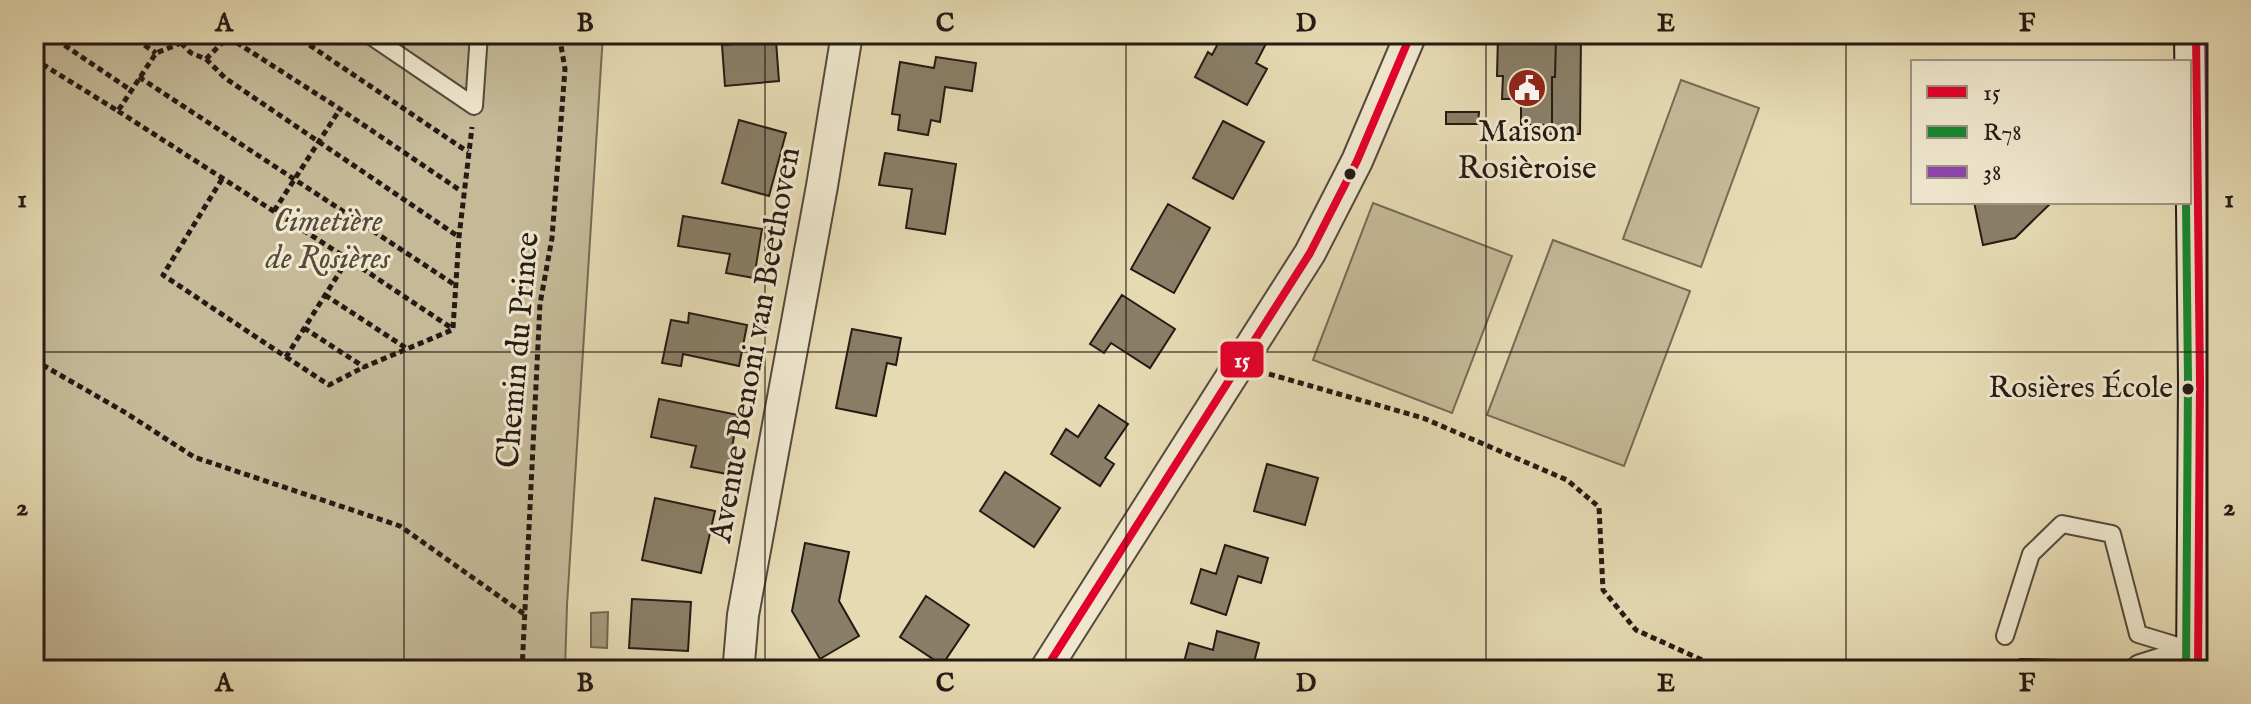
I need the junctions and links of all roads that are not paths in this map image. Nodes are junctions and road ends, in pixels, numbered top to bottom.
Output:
1 (368, 34) edge
2 (479, 34) edge
3 (847, 34) edge
4 (1411, 34) edge
5 (2196, 34) edge
6 (2005, 636) dead end
7 (2198, 661) edge
8 (740, 670) edge
9 (1045, 670) edge
10 (2141, 670) edge

1 - 2 lane
3 - 8 street, Avenue Benoni van Beethoven
4 - 9 street
5 - 7 street
6 - 7 lane
7 - 10 street

